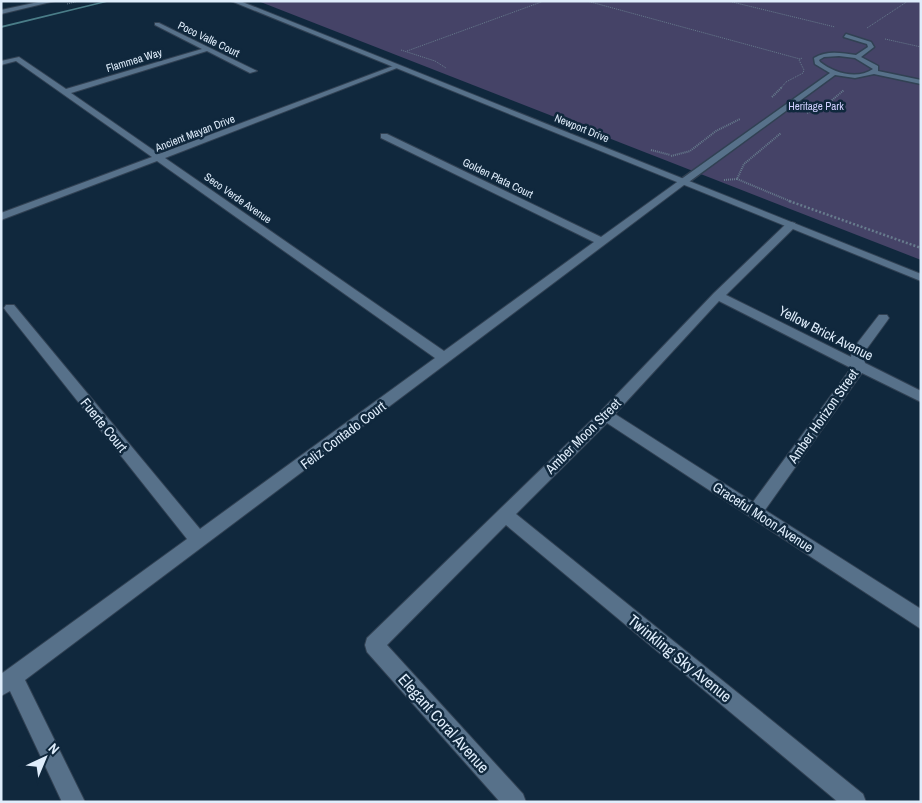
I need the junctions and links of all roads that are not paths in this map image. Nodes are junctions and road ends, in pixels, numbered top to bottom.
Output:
1 (52, 1) edge
2 (234, 1) edge
3 (1, 12) edge
4 (157, 24) dead end
5 (846, 36) dead end
6 (208, 49) junction
7 (857, 57) junction
8 (1, 63) edge
9 (395, 67) junction
10 (253, 71) dead end
11 (835, 72) junction
12 (874, 72) junction
13 (921, 82) edge
14 (66, 92) junction
15 (384, 136) dead end
16 (160, 158) junction
17 (684, 182) junction
18 (1, 217) edge
19 (791, 226) junction
20 (602, 242) junction
21 (921, 278) edge
22 (718, 296) junction
23 (10, 308) dead end
24 (883, 318) dead end
25 (446, 358) junction
26 (859, 367) junction
27 (921, 397) edge
28 (606, 414) junction
29 (754, 511) junction
30 (504, 514) junction
31 (199, 541) junction
32 (921, 620) edge
33 (374, 645) joint
34 (7, 682) edge
35 (74, 802) edge
36 (515, 802) edge
37 (856, 802) edge

1 - 3 street
2 - 9 street, Newport Drive
4 - 6 street, Poco Valle Court
5 - 7 lane
6 - 10 street, Poco Valle Court
6 - 14 street, Flammea Way
7 - 11 lane
7 - 12 lane
8 - 14 street, Seco Verde Avenue
9 - 16 street, Ancient Mayan Drive
9 - 17 street, Newport Drive
11 - 12 lane
11 - 17 lane
12 - 13 lane
14 - 16 street, Seco Verde Avenue
15 - 20 street, Golden Plata Court
16 - 18 street, Ancient Mayan Drive
16 - 25 street, Seco Verde Avenue
17 - 19 street, Newport Drive
17 - 20 street, Feliz Contado Court
19 - 21 street, Newport Drive
19 - 22 street, Amber Moon Street
20 - 25 street, Feliz Contado Court
22 - 26 street, Yellow Brick Avenue
22 - 28 street, Amber Moon Street
23 - 31 street, Fuerte Court
24 - 26 street, Amber Horizon Street
25 - 31 street, Feliz Contado Court
26 - 27 street, Yellow Brick Avenue
26 - 29 street, Amber Horizon Street
28 - 29 street, Graceful Moon Avenue
28 - 30 street, Amber Moon Street
29 - 32 street, Graceful Moon Avenue
30 - 33 street, Amber Moon Street
30 - 37 street, Twinkling Sky Avenue
31 - 34 street, Feliz Contado Court
33 - 36 street, Elegant Coral Avenue
34 - 35 street

